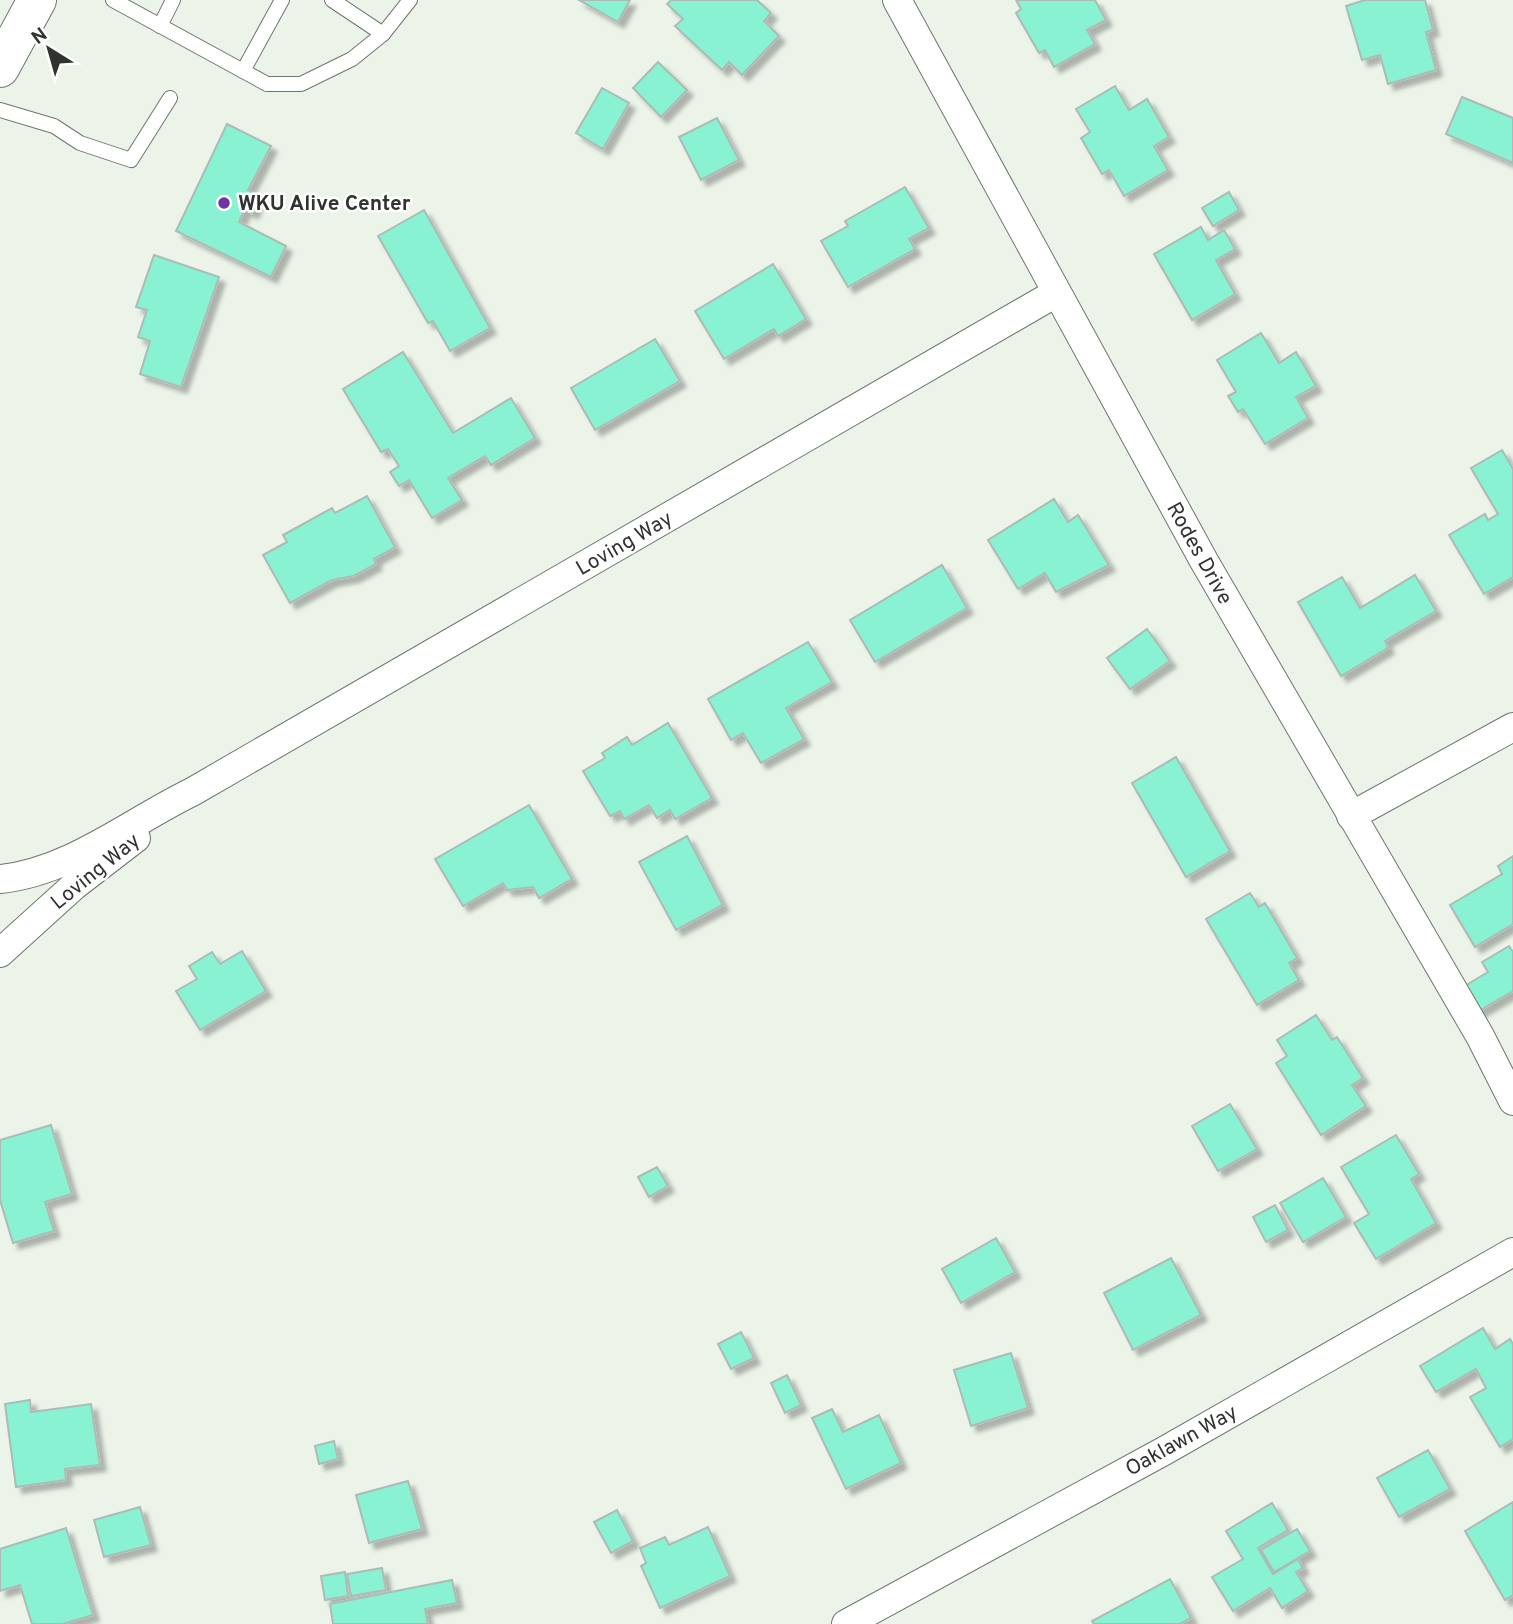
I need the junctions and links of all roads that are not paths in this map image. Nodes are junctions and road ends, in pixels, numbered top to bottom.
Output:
1 (37, 0) edge
2 (113, 0) edge
3 (173, 0) edge
4 (282, 0) edge
5 (332, 0) edge
6 (410, 0) edge
7 (897, 0) edge
8 (160, 26) junction
9 (383, 34) junction
10 (7, 57) edge
11 (243, 71) junction
12 (170, 98) dead end
13 (0, 99) edge
14 (0, 110) edge
15 (1056, 293) junction
16 (1513, 726) edge
17 (192, 792) junction
18 (1351, 816) junction
19 (0, 879) edge
20 (0, 953) edge
21 (1513, 1101) edge
22 (1513, 1252) edge
23 (846, 1624) edge

1 - 10 main road
2 - 8 lane
3 - 8 lane
4 - 11 lane
5 - 9 lane
6 - 9 lane
7 - 15 street, Rodes Drive
8 - 11 lane
9 - 11 lane
10 - 13 main road
12 - 14 lane
15 - 17 street, Loving Way
15 - 18 street, Rodes Drive
16 - 18 street
17 - 19 street, Loving Way
17 - 20 street, Loving Way
18 - 21 street, Rodes Drive
22 - 23 street, Oaklawn Way

